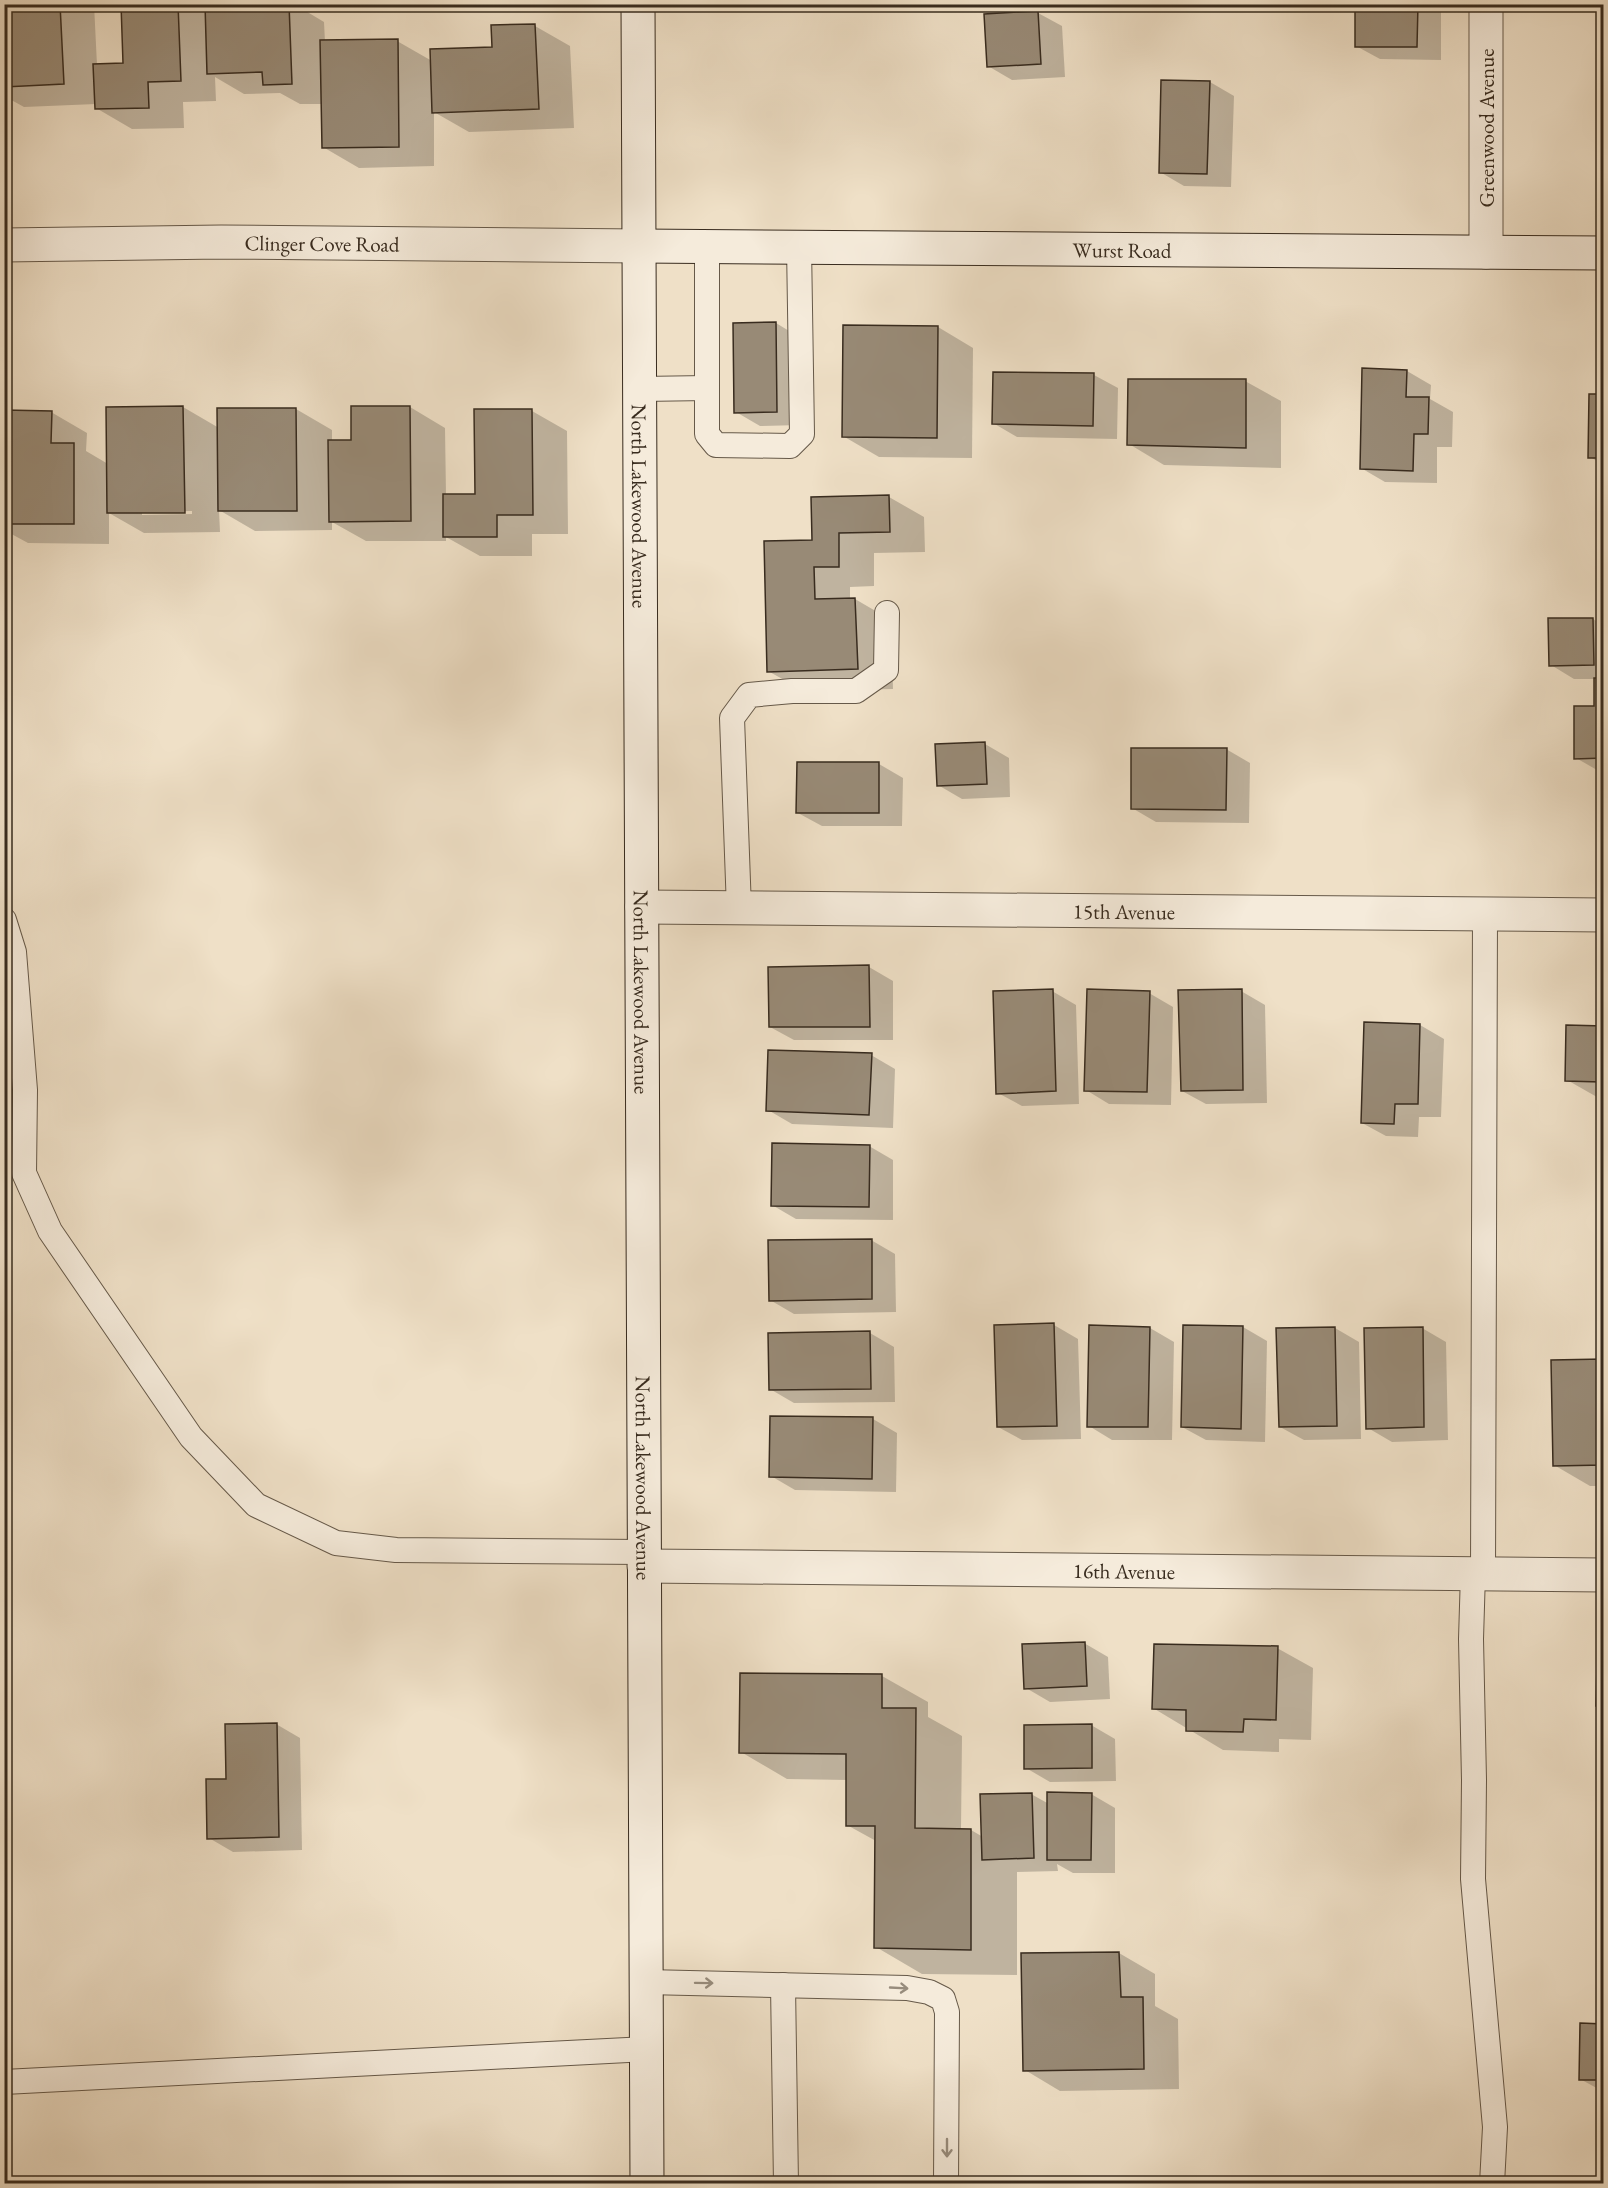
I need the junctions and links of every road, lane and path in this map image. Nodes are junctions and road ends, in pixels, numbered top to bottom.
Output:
1 (638, 4) edge
2 (1486, 4) edge
3 (4, 245) edge
4 (640, 246) junction
5 (707, 246) junction
6 (799, 246) junction
7 (1486, 252) junction
8 (1604, 253) edge
9 (707, 388) junction
10 (640, 389) junction
11 (887, 613) dead end
12 (642, 907) junction
13 (739, 909) junction
14 (1485, 914) junction
15 (1604, 915) edge
16 (4, 920) edge
17 (644, 1559) junction
18 (1478, 1573) junction
19 (1604, 1575) edge
20 (646, 1982) junction
21 (783, 1985) junction
22 (647, 2049) junction
23 (4, 2082) edge
24 (647, 2184) edge
25 (786, 2184) edge
26 (946, 2184) edge
27 (1492, 2184) edge

1 - 4 street, North Lakewood Avenue
2 - 7 street, Greenwood Avenue
3 - 4 street, Clinger Cove Road
4 - 5 street, Wurst Road
4 - 10 street, North Lakewood Avenue
5 - 6 street, Wurst Road
5 - 9 lane
6 - 7 street, Wurst Road
6 - 9 lane
7 - 8 street, Wurst Road
9 - 10 lane
10 - 12 street, North Lakewood Avenue
11 - 13 lane
12 - 13 street, 15th Avenue
12 - 17 street, North Lakewood Avenue
13 - 14 street, 15th Avenue
14 - 15 street, 15th Avenue
14 - 18 lane
16 - 17 lane
17 - 18 street, 16th Avenue
17 - 20 street, North Lakewood Avenue
18 - 19 street, 16th Avenue
18 - 27 lane
20 -> 21 lane
20 - 22 street, North Lakewood Avenue
21 - 25 lane
21 -> 26 lane
22 - 23 lane
22 - 24 street, North Lakewood Avenue

